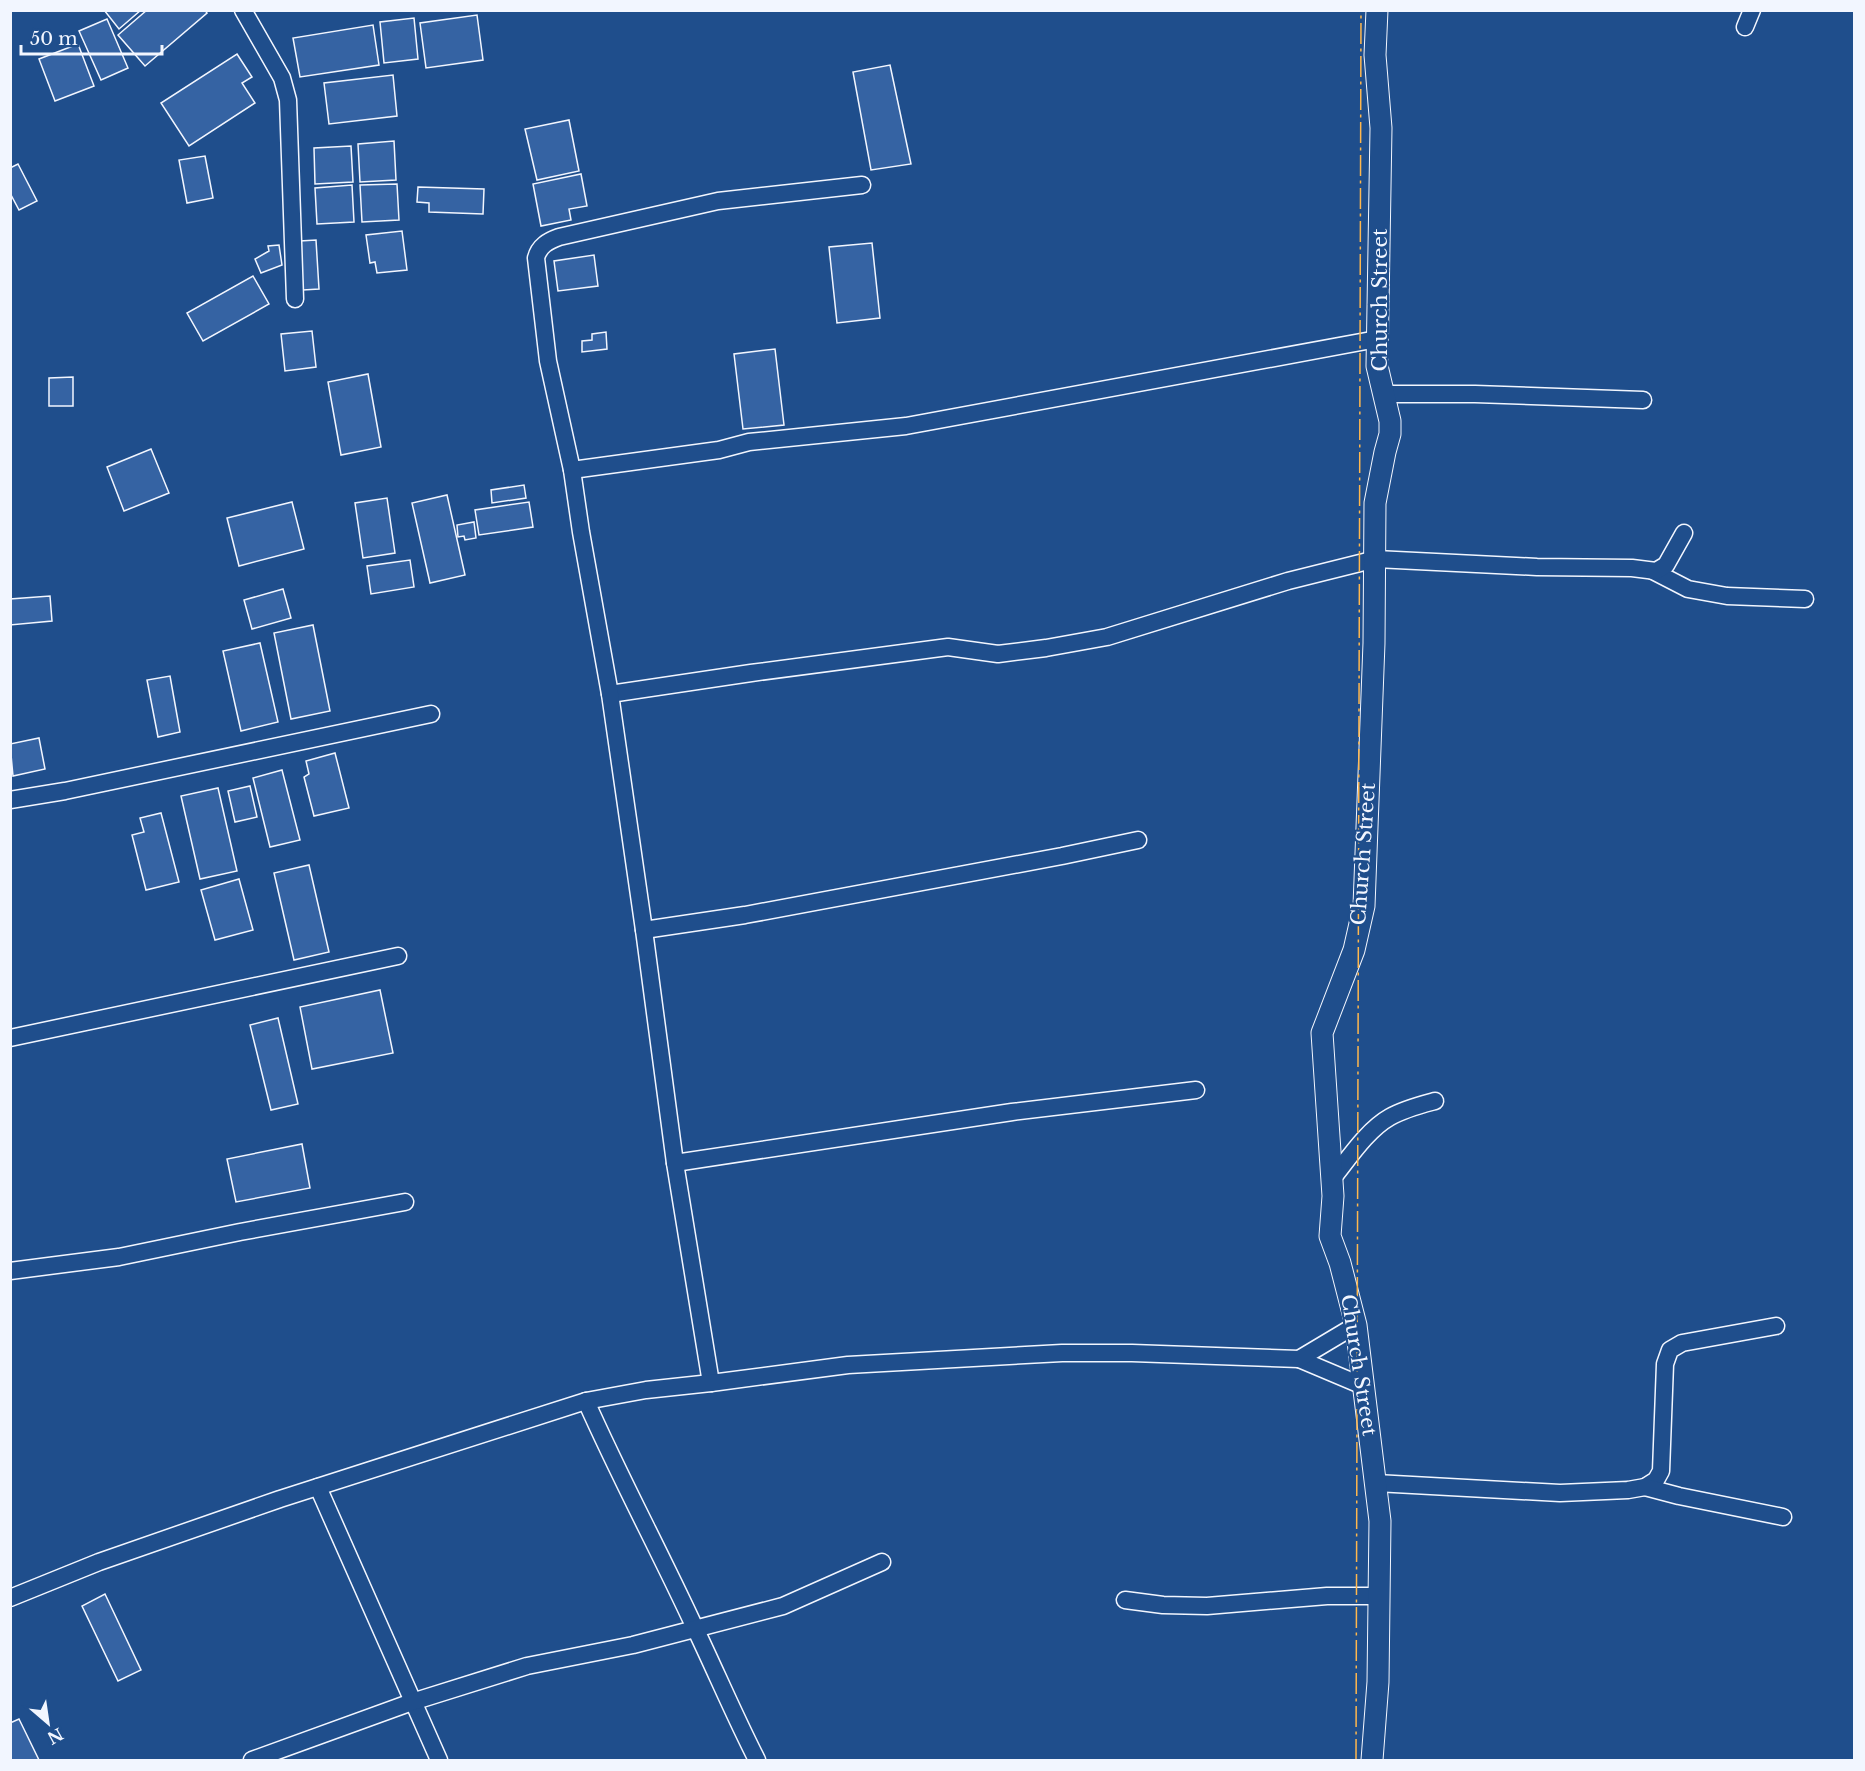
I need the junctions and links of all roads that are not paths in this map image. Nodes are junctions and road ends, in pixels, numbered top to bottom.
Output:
1 (243, 10) edge
2 (1377, 10) edge
3 (1752, 10) edge
4 (1745, 27) dead end
5 (862, 185) dead end
6 (295, 298) dead end
7 (1377, 339) junction
8 (1383, 394) junction
9 (1643, 400) dead end
10 (572, 470) junction
11 (1684, 533) dead end
12 (1376, 559) junction
13 (1653, 571) junction
14 (1805, 599) dead end
15 (610, 694) junction
16 (431, 714) dead end
17 (10, 800) edge
18 (1138, 840) dead end
19 (644, 930) junction
20 (398, 956) dead end
21 (10, 1038) edge
22 (1196, 1090) dead end
23 (1435, 1101) dead end
24 (675, 1163) junction
25 (1332, 1179) junction
26 (405, 1202) dead end
27 (10, 1271) edge
28 (1356, 1324) junction
29 (1776, 1326) dead end
30 (1299, 1359) junction
31 (711, 1383) junction
32 (1363, 1386) junction
33 (586, 1401) junction
34 (1376, 1483) junction
35 (318, 1487) junction
36 (1646, 1487) junction
37 (1783, 1517) dead end
38 (882, 1563) dead end
39 (1379, 1596) junction
40 (10, 1598) edge
41 (1125, 1600) dead end
42 (695, 1628) junction
43 (412, 1702) junction
44 (252, 1761) edge
45 (438, 1761) edge
46 (757, 1761) edge
47 (1372, 1761) edge

1 - 6 street
2 - 7 street, Church Street
3 - 4 street
5 - 10 street
7 - 8 street, Church Street
7 - 10 street
8 - 9 street
8 - 12 street, Church Street
10 - 15 street
11 - 13 street
12 - 13 street
12 - 15 street
12 - 25 street, Church Street
13 - 14 street
15 - 19 street
16 - 17 street
18 - 19 street
19 - 24 street
20 - 21 street
22 - 24 street
23 - 25 street
24 - 31 street
25 - 28 street, Church Street
26 - 27 street
28 - 30 street
28 - 32 street, Church Street
29 - 36 street
30 - 31 street
30 - 32 street
31 - 33 street
32 - 34 street, Church Street
33 - 35 street
33 - 42 street
34 - 36 street
34 - 39 street, Church Street
35 - 40 street
35 - 43 street
36 - 37 street
38 - 42 street
39 - 41 street
39 - 47 street, Church Street
42 - 43 street
42 - 46 street
43 - 44 street
43 - 45 street

